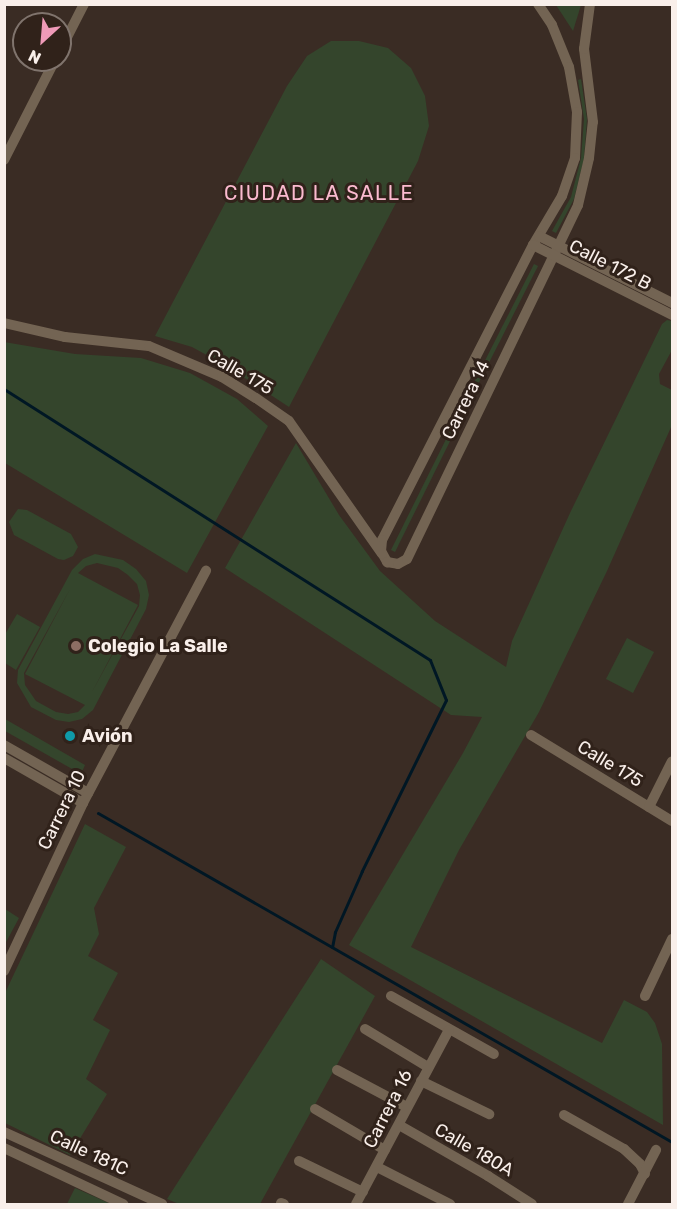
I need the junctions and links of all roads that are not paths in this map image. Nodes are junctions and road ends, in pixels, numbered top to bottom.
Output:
1 (84, 4) edge
2 (538, 4) edge
3 (590, 4) edge
4 (72, 28) edge
5 (584, 49) junction
6 (49, 72) edge
7 (572, 81) junction
8 (4, 160) edge
9 (536, 240) junction
10 (557, 251) junction
11 (672, 303) edge
12 (672, 315) edge
13 (4, 323) edge
14 (387, 562) junction
15 (206, 571) dead end
16 (531, 735) dead end
17 (4, 745) edge
18 (4, 758) edge
19 (672, 761) edge
20 (85, 798) junction
21 (650, 807) junction
22 (672, 821) edge
23 (672, 939) edge
24 (4, 971) edge
25 (391, 996) dead end
26 (645, 996) dead end
27 (365, 1029) dead end
28 (449, 1030) junction
29 (494, 1054) dead end
30 (428, 1067) junction
31 (337, 1070) dead end
32 (422, 1081) junction
33 (407, 1107) junction
34 (315, 1109) dead end
35 (489, 1114) dead end
36 (564, 1115) dead end
37 (399, 1125) junction
38 (4, 1131) edge
39 (4, 1148) edge
40 (385, 1150) junction
41 (656, 1150) dead end
42 (299, 1161) dead end
43 (376, 1167) junction
44 (645, 1174) junction
45 (363, 1192) junction
46 (123, 1204) edge
47 (160, 1204) edge
48 (356, 1204) edge
49 (450, 1204) edge
50 (532, 1204) edge
51 (628, 1204) edge

1 - 4 street
2 - 7 street
3 - 5 street
5 - 7 street
5 - 10 street, Carrera 14
6 - 8 street
7 - 9 street
9 - 10 street, Calle 172 B
9 - 14 street
10 - 11 street, Calle 172 B
10 - 12 street, Calle 172 B
10 - 14 street, Carrera 14
13 - 14 street, Calle 175
15 - 20 street, Carrera 10
16 - 21 street, Calle 175
17 - 20 street
18 - 20 street
19 - 21 street
20 - 24 street, Carrera 10
21 - 22 street, Calle 175
23 - 26 street
25 - 28 street
27 - 30 street
28 - 29 street
28 - 30 street, Carrera 16
30 - 32 street, Carrera 16
31 - 33 street
32 - 33 street, Carrera 16
32 - 35 street
33 - 37 street, Carrera 16
34 - 40 street
36 - 44 street
37 - 40 street, Carrera 16
37 - 50 street, Calle 180A
38 - 47 street, Calle 181C
39 - 46 street, Calle 181C
40 - 43 street, Carrera 16
41 - 44 street
42 - 45 street
43 - 45 street, Carrera 16
43 - 49 street
44 - 51 street
45 - 48 street, Carrera 16

